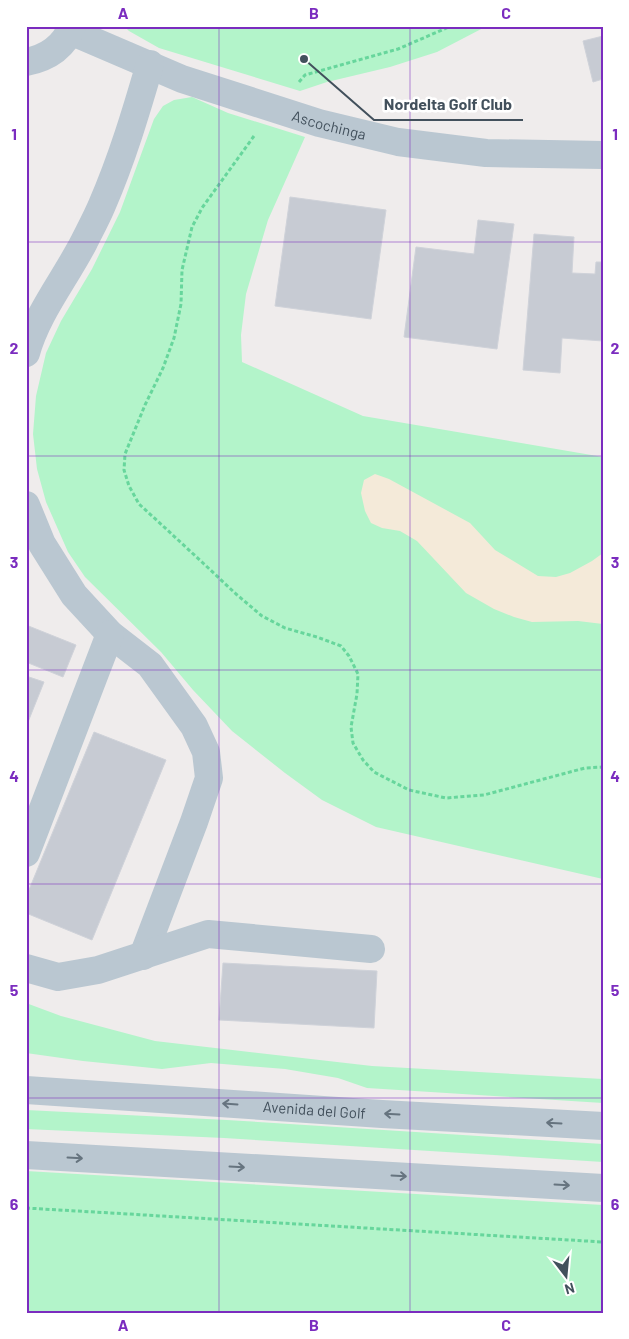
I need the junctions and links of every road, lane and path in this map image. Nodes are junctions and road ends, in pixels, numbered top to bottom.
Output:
1 (451, 26) edge
2 (71, 28) edge
3 (150, 64) junction
4 (30, 67) edge
5 (273, 108) junction
6 (603, 155) edge
7 (26, 353) edge
8 (26, 505) edge
9 (110, 634) junction
10 (603, 767) edge
11 (26, 853) edge
12 (371, 949) dead end
13 (143, 956) junction
14 (26, 968) edge
15 (26, 1080) edge
16 (26, 1090) edge
17 (56, 1092) junction
18 (603, 1126) edge
19 (26, 1155) edge
20 (603, 1188) edge
21 (26, 1208) edge
22 (603, 1242) edge

1 - 5 path
2 - 3 street, Ascochinga
2 - 4 street
3 - 5 street, Ascochinga
3 - 7 street
5 - 6 street, Ascochinga
5 - 10 path
8 - 9 street
9 - 11 street
9 - 13 street
12 - 13 street
13 - 14 street
15 - 17 street
16 - 17 street, Avenida del Golf
18 -> 17 street, Avenida del Golf
19 -> 20 street
21 - 22 path

